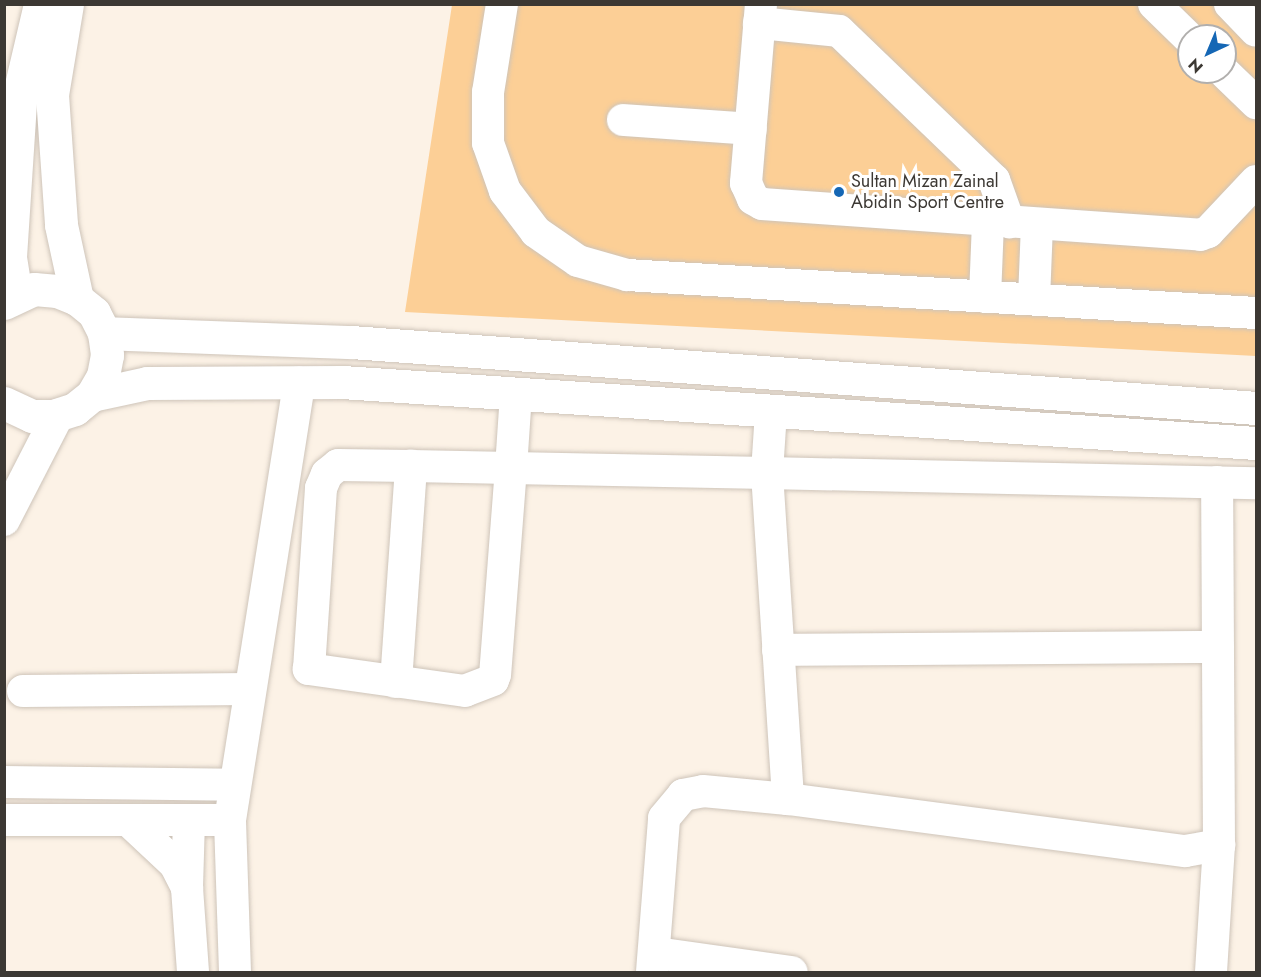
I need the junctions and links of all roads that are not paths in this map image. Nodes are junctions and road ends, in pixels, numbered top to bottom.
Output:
1 (40, 4) edge
2 (67, 4) edge
3 (502, 4) edge
4 (1154, 4) edge
5 (1230, 4) edge
6 (760, 14) edge
7 (818, 16) edge
8 (1177, 26) edge
9 (1257, 31) edge
10 (1237, 84) edge
11 (1257, 103) edge
12 (623, 120) dead end
13 (751, 129) junction
14 (1257, 181) edge
15 (1011, 222) junction
16 (985, 297) junction
17 (10, 299) edge
18 (77, 299) junction
19 (1034, 300) junction
20 (1257, 313) edge
21 (104, 333) junction
22 (299, 382) junction
23 (516, 394) junction
24 (92, 395) junction
25 (4, 403) edge
26 (1257, 408) edge
27 (771, 412) junction
28 (58, 415) junction
29 (1257, 443) edge
30 (411, 466) junction
31 (512, 468) junction
32 (766, 473) junction
33 (1217, 482) junction
34 (1257, 483) edge
35 (282, 487) junction
36 (321, 488) junction
37 (4, 520) edge
38 (1218, 646) junction
39 (778, 650) junction
40 (396, 682) junction
41 (250, 689) junction
42 (23, 691) dead end
43 (4, 782) edge
44 (235, 785) junction
45 (788, 799) junction
46 (4, 820) edge
47 (128, 820) junction
48 (189, 820) junction
49 (230, 820) junction
50 (1220, 845) junction
51 (188, 902) junction
52 (654, 963) edge
53 (180, 972) edge
54 (193, 972) edge
55 (235, 972) edge
56 (792, 972) edge
57 (1211, 972) edge

1 - 17 main road
2 - 18 main road
3 - 16 street
4 - 8 street
5 - 9 street
6 - 7 street
6 - 13 street
7 - 15 street
10 - 11 street
12 - 13 street
13 - 15 street
14 - 15 street
15 - 16 street
15 - 19 street
16 - 19 street
17 - 18 main road
18 - 21 main road
19 - 20 street
21 - 24 main road
21 - 26 main road
22 - 23 main road
22 - 24 main road
22 - 35 street
23 - 27 main road
23 - 31 street
24 - 28 main road
25 - 28 main road
27 - 29 main road
27 - 32 street
28 - 37 street
30 - 31 street
30 - 36 street
30 - 40 street
31 - 32 street
31 - 40 street
32 - 33 street
32 - 39 street
33 - 34 street
33 - 38 street
35 - 36 street
35 - 41 street
36 - 40 street
38 - 39 street
38 - 50 street
39 - 45 street
41 - 42 street
41 - 44 street
43 - 44 street
44 - 49 street
45 - 50 street
45 - 52 street
46 - 47 street
47 - 48 street
47 - 51 street
48 - 49 street
48 - 51 street
49 - 55 street
50 - 57 street
51 - 53 street
51 - 54 street
52 - 56 street

